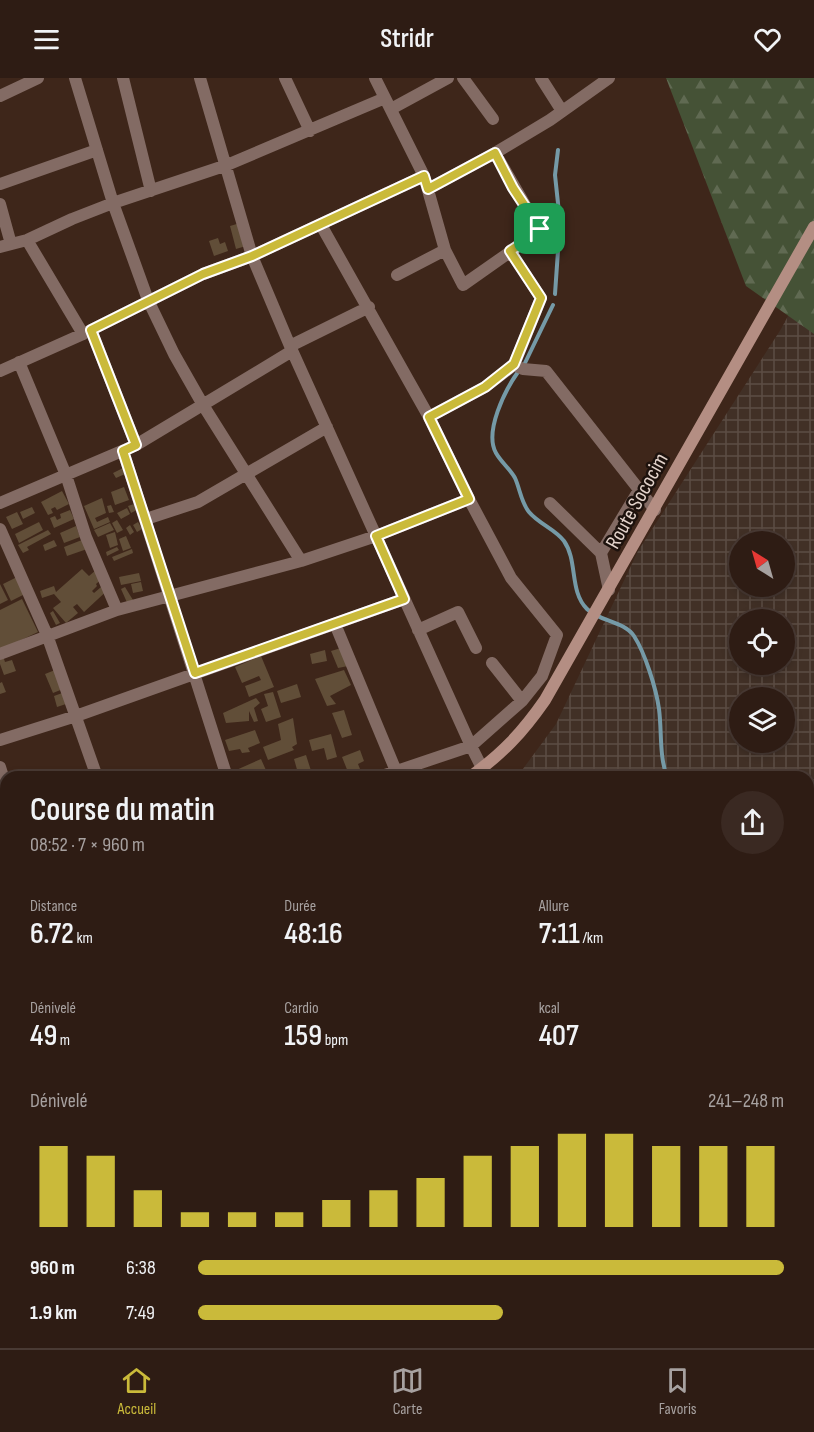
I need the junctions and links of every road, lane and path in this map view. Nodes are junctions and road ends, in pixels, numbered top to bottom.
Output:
1 (38, 78) edge
2 (75, 78) edge
3 (123, 78) edge
4 (200, 78) edge
5 (285, 78) edge
6 (375, 78) edge
7 (464, 78) edge
8 (541, 78) edge
9 (609, 78) edge
10 (443, 79) edge
11 (0, 96) edge
12 (385, 98) junction
13 (391, 109) junction
14 (562, 111) junction
15 (493, 119) dead end
16 (310, 131) junction
17 (97, 150) junction
18 (495, 153) junction
19 (227, 165) junction
20 (426, 182) junction
21 (0, 184) edge
22 (151, 191) junction
23 (0, 204) edge
24 (113, 204) junction
25 (321, 225) junction
26 (814, 227) edge
27 (27, 240) junction
28 (5, 245) edge
29 (445, 250) junction
30 (510, 251) junction
31 (252, 256) junction
32 (397, 275) dead end
33 (148, 300) junction
34 (369, 308) junction
35 (87, 332) junction
36 (291, 348) junction
37 (19, 362) junction
38 (514, 364) junction
39 (0, 371) edge
40 (203, 405) junction
41 (429, 417) junction
42 (327, 427) junction
43 (136, 445) junction
44 (123, 451) junction
45 (66, 475) junction
46 (247, 475) junction
47 (639, 490) junction
48 (469, 499) junction
49 (0, 503) edge
50 (550, 503) dead end
51 (655, 510) junction
52 (146, 519) junction
53 (0, 529) edge
54 (376, 536) junction
55 (601, 553) junction
56 (301, 561) junction
57 (609, 590) junction
58 (171, 595) junction
59 (404, 599) junction
60 (117, 610) junction
61 (335, 624) junction
62 (418, 630) junction
63 (47, 635) junction
64 (476, 648) dead end
65 (0, 654) edge
66 (492, 663) dead end
67 (195, 673) junction
68 (522, 701) junction
69 (76, 716) junction
70 (0, 740) edge
71 (471, 746) junction
72 (482, 768) junction
73 (95, 771) edge
74 (225, 771) edge
75 (396, 771) joint
76 (478, 771) edge

1 - 11 street
2 - 17 street
3 - 22 street
4 - 19 street
5 - 16 street
6 - 12 street
7 - 15 street
8 - 14 street
9 - 14 street
10 - 13 street
12 - 13 street
12 - 16 street
13 - 20 street
14 - 18 street
16 - 19 street
17 - 21 street
17 - 24 street
18 - 20 street
18 - 30 street
19 - 22 street
19 - 31 street
20 - 25 street
20 - 29 street
22 - 24 street
23 - 28 street
24 - 27 street
24 - 33 street
25 - 31 street
25 - 34 street
26 - 51 street, Route Sococim
27 - 28 street
27 - 35 street
29 - 30 street
29 - 32 street
30 - 38 street
31 - 33 street
31 - 36 street
33 - 35 street
33 - 40 street
34 - 36 street
34 - 41 street
35 - 37 street
35 - 43 street
36 - 40 street
36 - 42 street
37 - 39 street
37 - 45 street
38 - 41 street
38 - 47 street
40 - 43 street
40 - 46 street
41 - 48 street
42 - 46 street
42 - 54 street
43 - 44 street
44 - 45 street
44 - 52 street
45 - 49 street
45 - 60 street
46 - 52 street
46 - 56 street
47 - 51 street
47 - 55 street
48 - 54 street
48 - 68 street
50 - 55 street
51 - 57 street, Route Sococim
52 - 58 street
53 - 63 street
54 - 56 street
54 - 59 street
55 - 57 street
56 - 58 street
57 - 72 street, Route Sococim
58 - 60 street
58 - 67 street
59 - 61 street
59 - 62 street
60 - 63 street
61 - 67 street
61 - 75 street
62 - 64 street
62 - 71 street
63 - 65 street
63 - 69 street
66 - 68 street
67 - 69 street
67 - 74 street
68 - 71 street
69 - 70 street
69 - 73 street
71 - 72 street
71 - 75 street
72 - 76 street, Route Sococim

